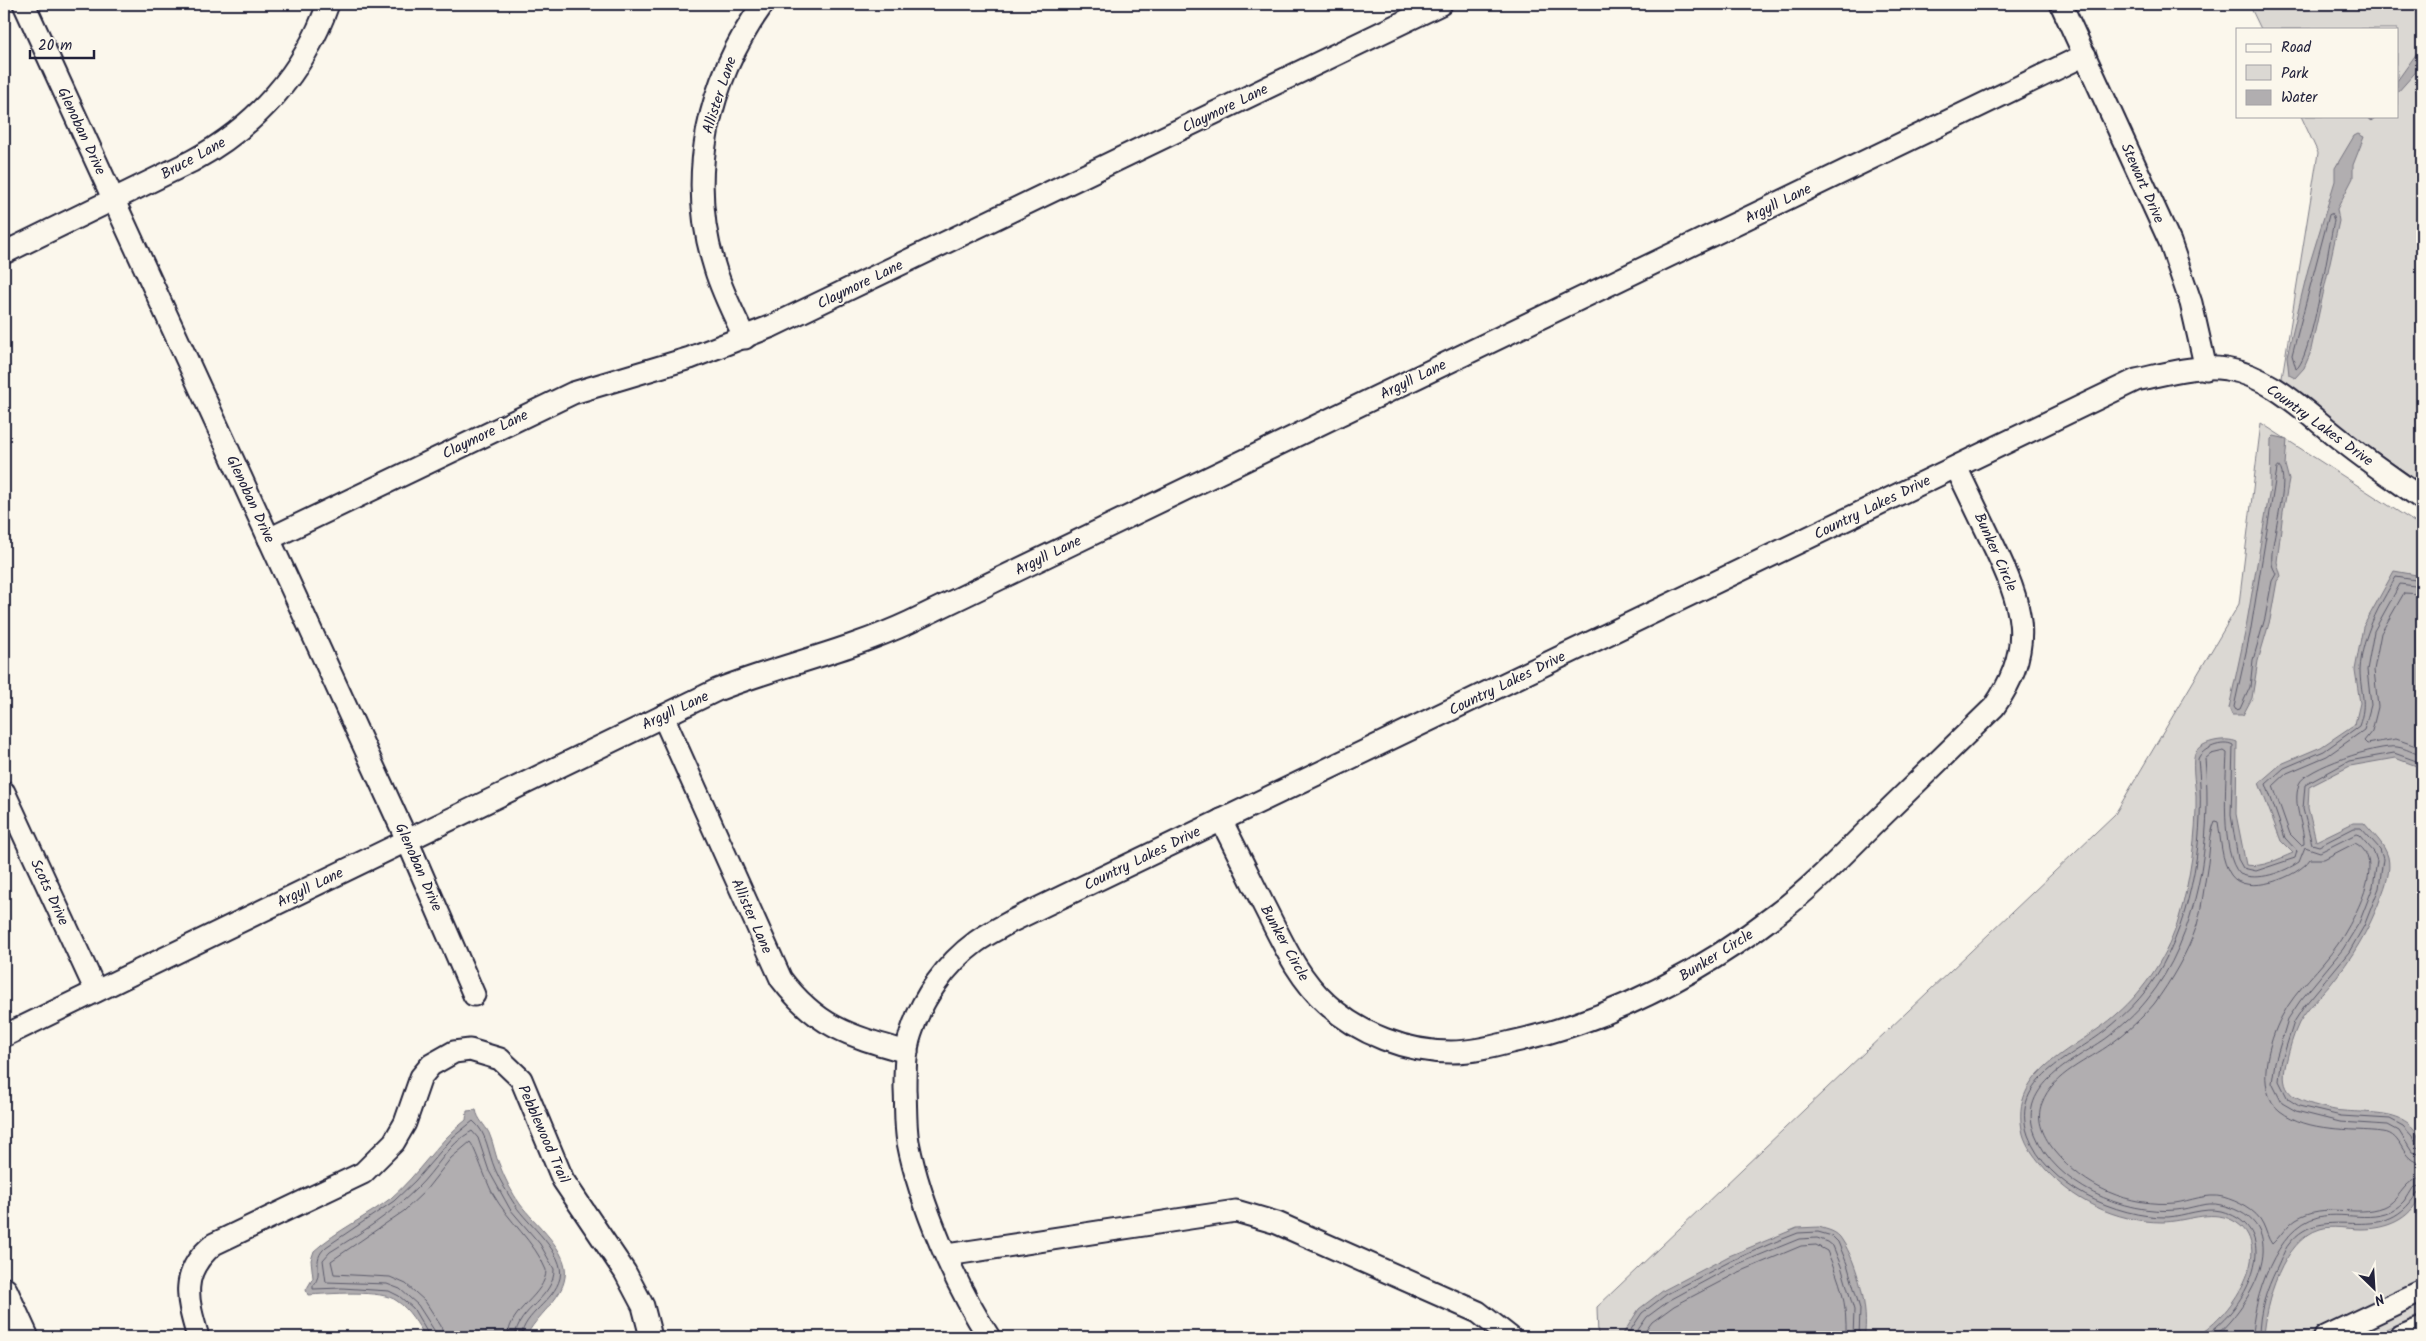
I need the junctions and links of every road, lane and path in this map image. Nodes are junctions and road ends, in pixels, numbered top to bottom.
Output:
1 (24, 4) edge
2 (328, 4) edge
3 (763, 4) edge
4 (1441, 4) edge
5 (2061, 4) edge
6 (2085, 56) junction
7 (113, 199) junction
8 (4, 253) edge
9 (745, 338) junction
10 (2206, 369) junction
11 (1956, 467) junction
12 (2422, 499) edge
13 (269, 539) junction
14 (663, 716) junction
15 (4, 792) edge
16 (1221, 820) junction
17 (407, 840) junction
18 (96, 991) junction
19 (474, 995) dead end
20 (4, 1036) edge
21 (907, 1052) junction
22 (947, 1255) junction
23 (2422, 1291) edge
24 (4, 1292) edge
25 (2422, 1328) edge
26 (25, 1337) edge
27 (198, 1337) edge
28 (651, 1337) edge
29 (990, 1337) edge
30 (1510, 1337) edge
31 (2325, 1337) edge
32 (2400, 1337) edge

1 - 7 street, Glenoban Drive
2 - 7 street, Bruce Lane
3 - 9 street, Allister Lane
4 - 9 street, Claymore Lane
5 - 6 street, Stewart Drive
6 - 10 street, Stewart Drive
6 - 14 street, Argyll Lane
7 - 8 street, Bruce Lane
7 - 13 street, Glenoban Drive
9 - 13 street, Claymore Lane
10 - 11 street, Country Lakes Drive
10 - 12 street, Country Lakes Drive
11 - 16 street, Country Lakes Drive
11 - 16 street, Bunker Circle
13 - 17 street, Glenoban Drive
14 - 17 street, Argyll Lane
14 - 21 street, Allister Lane
15 - 18 street, Scots Drive
16 - 21 street, Country Lakes Drive
17 - 18 street, Argyll Lane
17 - 19 street, Glenoban Drive
18 - 20 street, Argyll Lane
21 - 22 street, Country Lakes Drive
22 - 29 street, Country Lakes Drive
22 - 30 street
23 - 31 street
24 - 26 main road
25 - 32 street
27 - 28 street, Pebblewood Trail

